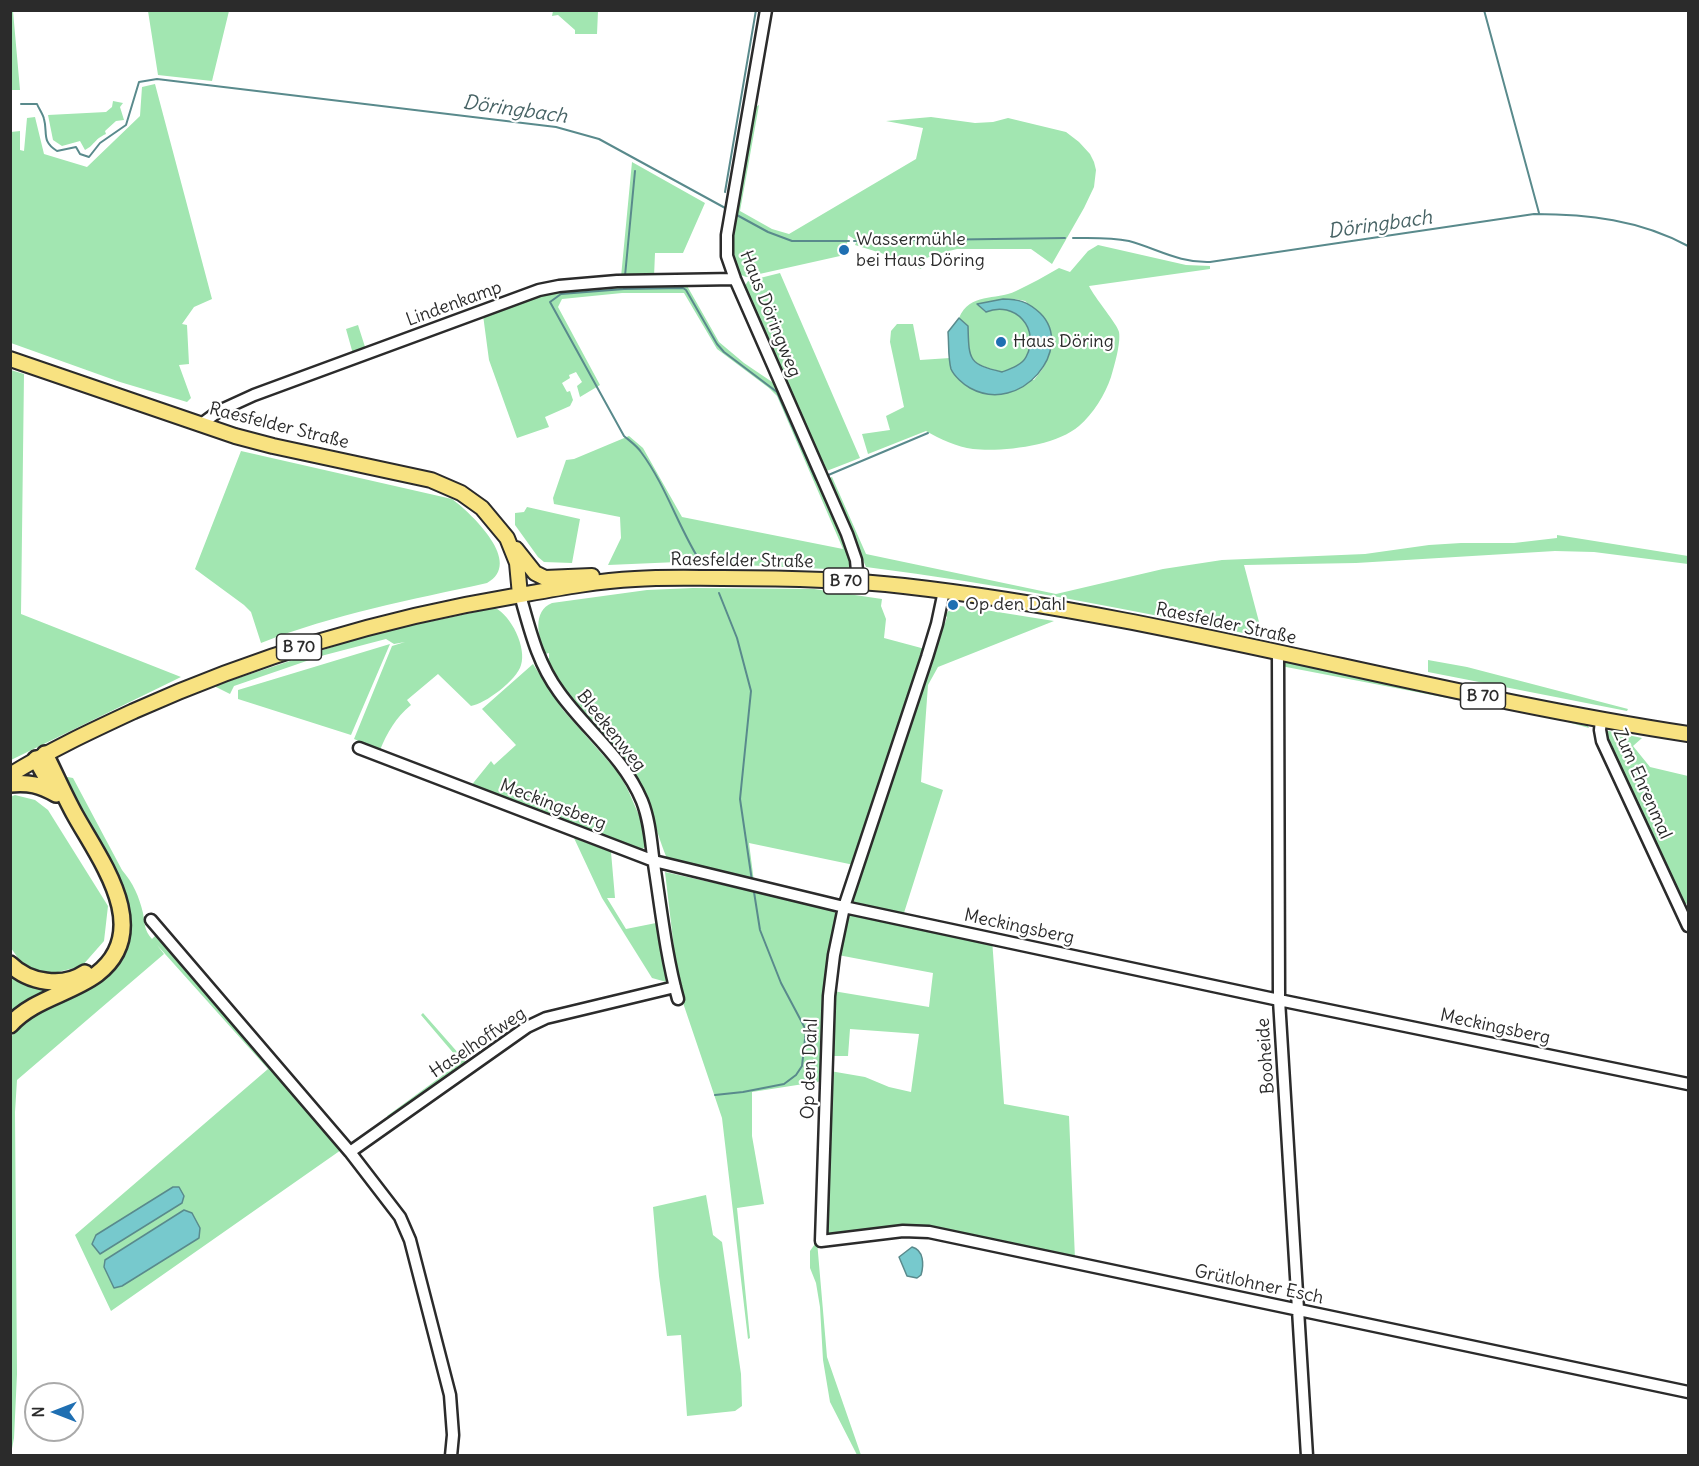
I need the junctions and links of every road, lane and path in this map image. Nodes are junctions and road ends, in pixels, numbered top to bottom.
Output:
1 (766, 10) edge
2 (735, 279) junction
3 (10, 359) edge
4 (200, 425) junction
5 (507, 538) junction
6 (632, 579) junction
7 (858, 582) junction
8 (944, 591) junction
9 (520, 595) junction
10 (1278, 653) junction
11 (1601, 720) junction
12 (1689, 734) edge
13 (359, 748) dead end
14 (40, 757) junction
15 (10, 775) edge
16 (10, 784) edge
17 (56, 794) junction
18 (654, 861) junction
19 (844, 907) junction
20 (151, 920) dead end
21 (1689, 926) edge
22 (10, 964) edge
23 (675, 987) junction
24 (678, 999) dead end
25 (1279, 1000) junction
26 (10, 1025) edge
27 (1689, 1084) edge
28 (350, 1152) junction
29 (821, 1241) joint
30 (1298, 1310) junction
31 (1689, 1392) edge
32 (451, 1455) edge
33 (1307, 1455) edge

1 - 2 street, Haus Döringweg
2 - 4 street, Lindenkamp
2 - 7 street, Haus Döringweg
3 - 4 main road, Raesfelder Straße
4 - 5 main road, Raesfelder Straße
5 - 6 main road
5 - 9 main road, Raesfelder Straße
6 - 7 main road, Raesfelder Straße / B 70
6 - 9 main road, Raesfelder Straße / B 70
7 - 8 main road, Raesfelder Straße / B 70
8 - 10 main road, Raesfelder Straße / B 70
8 - 19 street, Op den Dahl
9 - 14 main road, B 70
9 - 18 street, Bleekenweg
10 - 11 main road, Raesfelder Straße / B 70
10 - 25 street, Booheide
11 - 12 main road, Raesfelder Straße / B 70
11 - 21 street, Zum Ehrenmal
13 - 18 street, Meckingsberg
14 - 15 main road, B 70
14 - 17 highway
14 - 26 highway
16 - 17 highway
17 - 22 highway
18 - 19 street, Meckingsberg
18 - 23 street, Bleekenweg
19 - 25 street, Meckingsberg
19 - 29 street, Op den Dahl
20 - 28 street
23 - 24 street, Bleekenweg
23 - 28 street, Haselhoffweg
25 - 27 street, Meckingsberg
25 - 30 street, Booheide
28 - 32 street
29 - 30 street, Grütlohner Esch
30 - 31 street, Grütlohner Esch
30 - 33 street, Booheide

